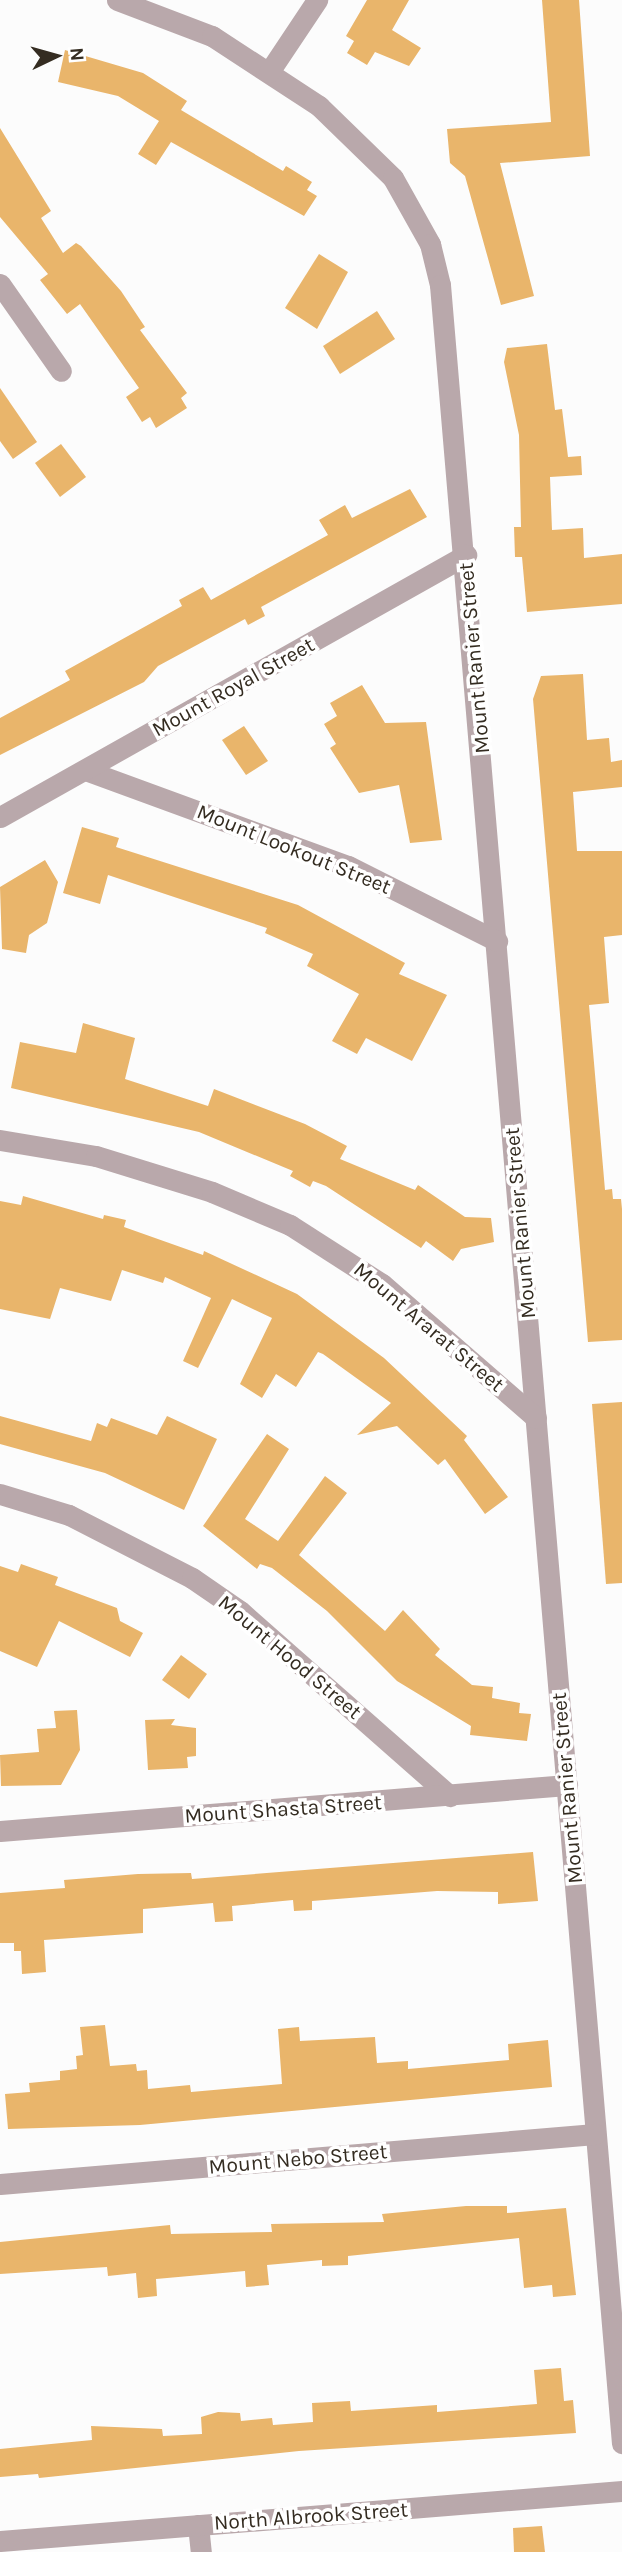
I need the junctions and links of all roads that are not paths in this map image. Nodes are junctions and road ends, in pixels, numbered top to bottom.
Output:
1 (117, 0) edge
2 (317, 0) edge
3 (269, 72) junction
4 (0, 284) edge
5 (61, 371) dead end
6 (466, 555) junction
7 (85, 770) junction
8 (0, 817) edge
9 (497, 941) junction
10 (0, 1140) edge
11 (536, 1418) junction
12 (0, 1493) edge
13 (567, 1785) junction
14 (450, 1796) junction
15 (0, 1831) edge
16 (595, 2134) junction
17 (0, 2184) edge
18 (622, 2443) edge
19 (622, 2491) edge
20 (198, 2525) junction
21 (0, 2541) edge
22 (201, 2552) edge

1 - 3 street, Mount Ranier Street
2 - 3 street
3 - 6 street, Mount Ranier Street
4 - 5 street
6 - 7 street, Mount Royal Street
6 - 9 street, Mount Ranier Street
7 - 8 street, Mount Royal Street
7 - 9 street, Mount Lookout Street
9 - 11 street, Mount Ranier Street
10 - 11 street, Mount Ararat Street
11 - 13 street, Mount Ranier Street
12 - 14 street, Mount Hood Street
13 - 14 street, Mount Shasta Street
13 - 16 street, Mount Ranier Street
14 - 15 street, Mount Shasta Street
16 - 17 street, Mount Nebo Street
16 - 18 street, Mount Ranier Street
19 - 20 street, North Albrook Street
20 - 21 street, North Albrook Street
20 - 22 street

